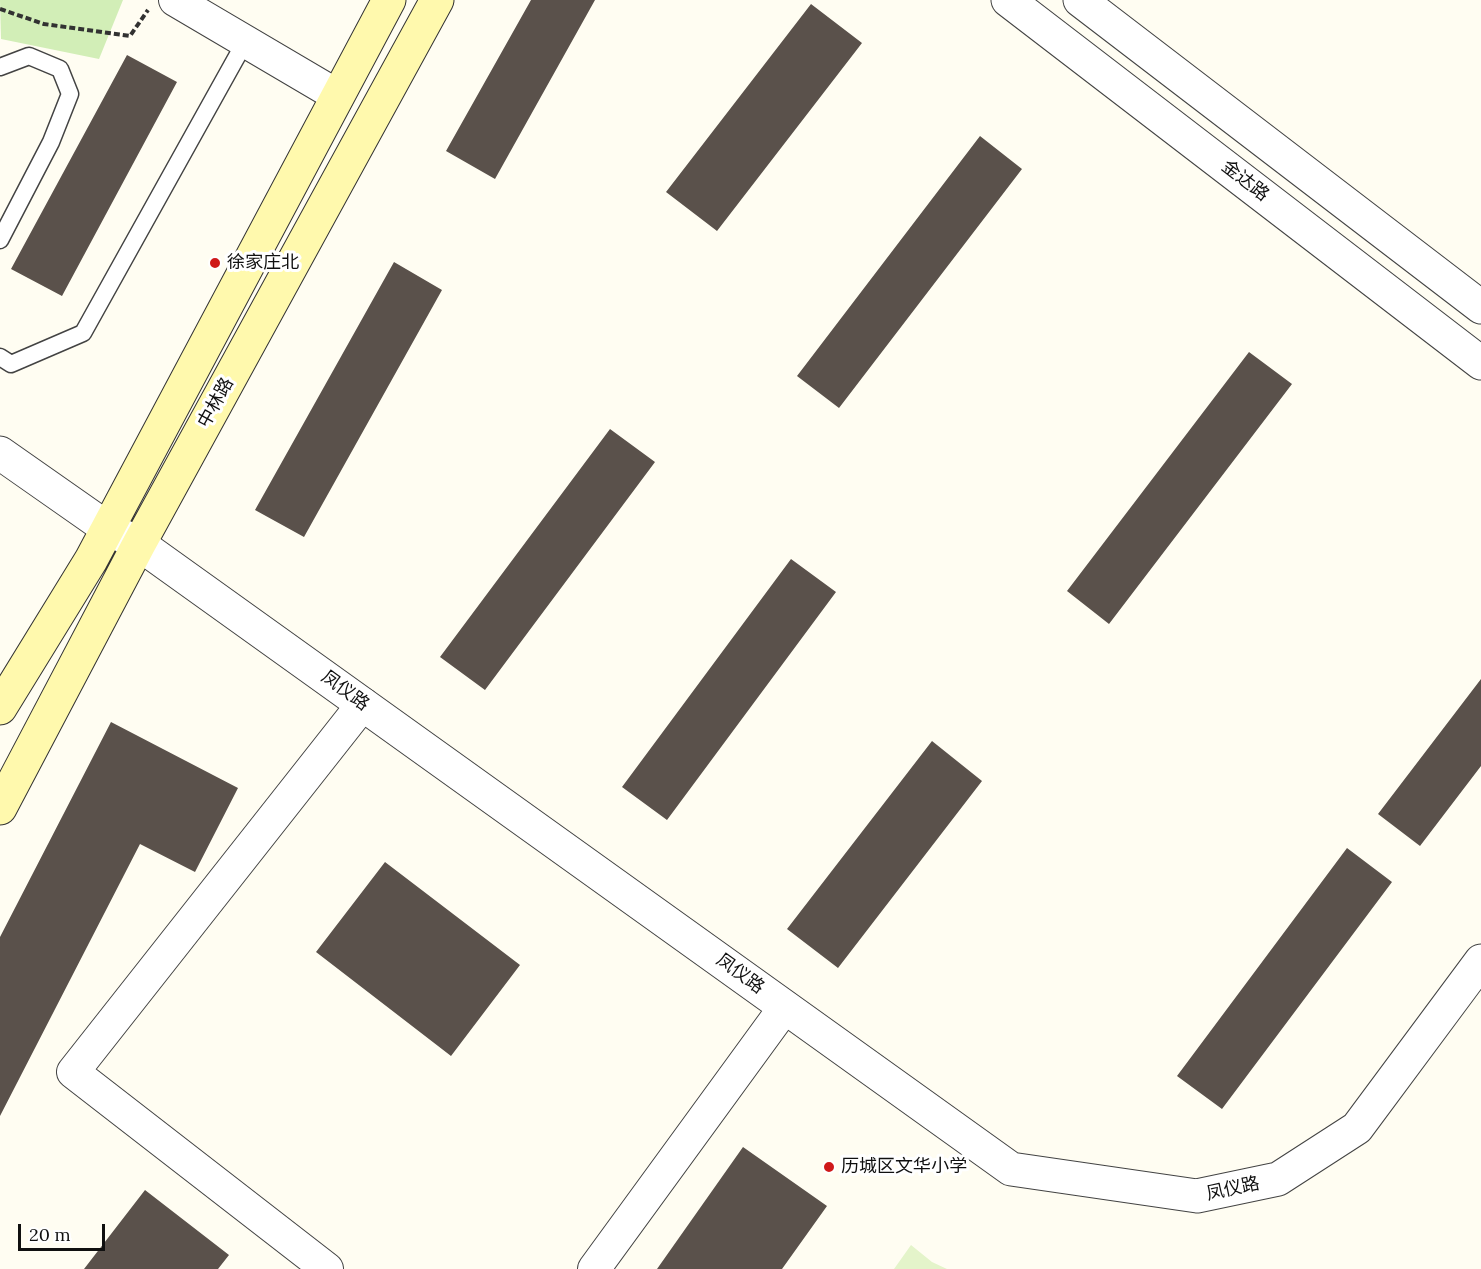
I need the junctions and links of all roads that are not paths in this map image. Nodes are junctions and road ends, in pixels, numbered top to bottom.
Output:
1 (389, 0) edge
2 (437, 0) edge
3 (1008, 0) edge
4 (1080, 0) edge
5 (162, 4) edge
6 (245, 42) junction
7 (0, 67) edge
8 (338, 96) junction
9 (0, 240) edge
10 (1481, 307) edge
11 (0, 357) edge
12 (1481, 363) edge
13 (0, 453) edge
14 (107, 528) junction
15 (140, 544) junction
16 (363, 704) junction
17 (0, 708) edge
18 (0, 808) edge
19 (1481, 961) edge
20 (785, 1006) junction
21 (327, 1269) edge
22 (594, 1269) edge

1 - 8 main road, 中林路
2 - 15 main road, 中林路
3 - 12 street, 金达路
4 - 10 street
5 - 6 street
6 - 8 street
6 - 11 lane
7 - 9 lane
8 - 14 main road, 中林路
13 - 14 street, 凤仪路
14 - 15 street, 凤仪路
14 - 17 main road, 中林路
15 - 16 street, 凤仪路
15 - 18 main road, 中林路
16 - 20 street, 凤仪路
16 - 21 street
19 - 20 street, 凤仪路
20 - 22 street

